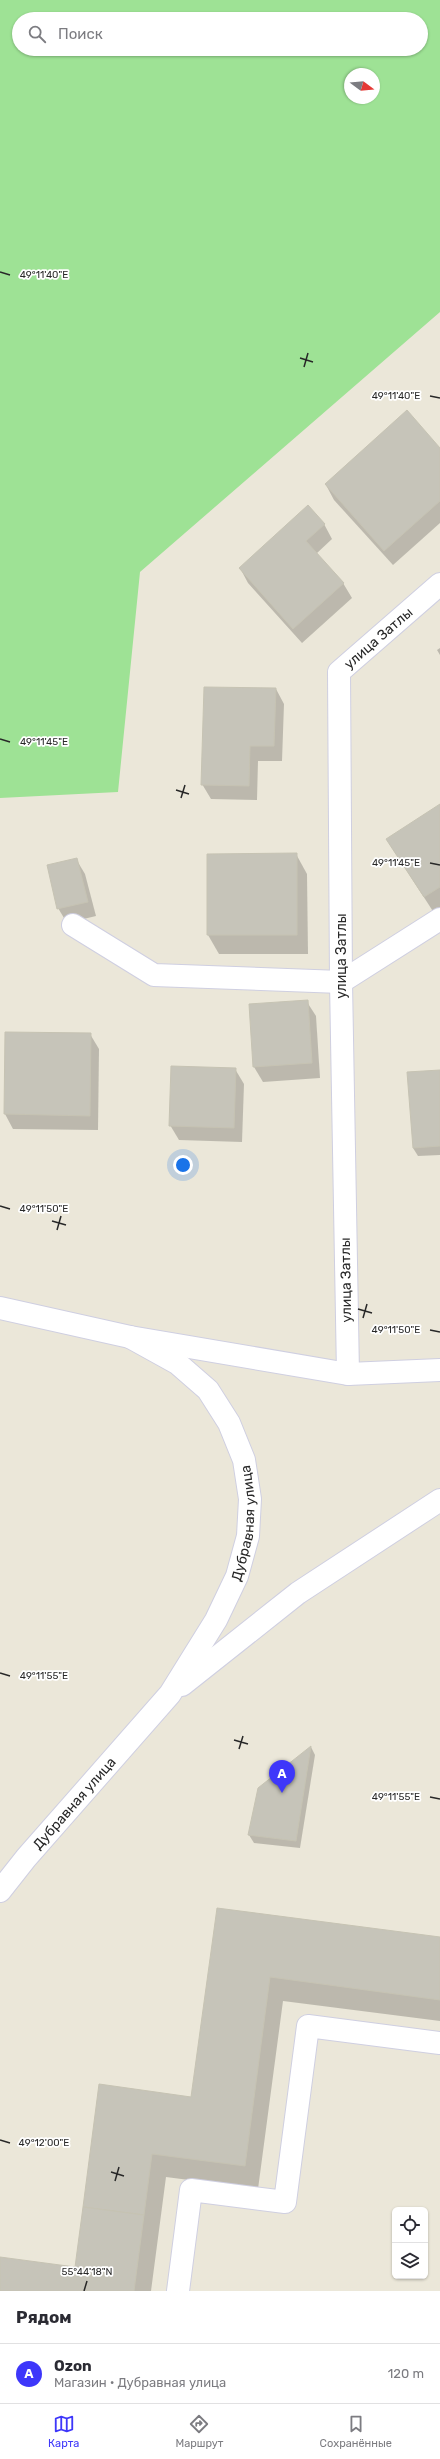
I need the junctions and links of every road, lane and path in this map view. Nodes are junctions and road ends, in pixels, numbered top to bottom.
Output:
1 (440, 584) edge
2 (440, 919) edge
3 (73, 925) dead end
4 (341, 982) junction
5 (0, 1308) edge
6 (130, 1337) junction
7 (440, 1370) edge
8 (348, 1374) junction
9 (440, 1500) edge
10 (170, 1694) junction
11 (26, 1858) junction
12 (0, 1873) edge
13 (0, 1891) edge
14 (440, 2043) edge
15 (178, 2291) edge

1 - 4 street, улица Затлы
2 - 4 street
3 - 4 street
4 - 8 street, улица Затлы
5 - 6 street, Дубравная улица
6 - 8 street, Дубравная улица
6 - 10 street, Дубравная улица
7 - 8 street, Дубравная улица
9 - 10 street, Дубравная улица
10 - 11 street, Дубравная улица
11 - 12 street, Дубравная улица
11 - 13 street, Дубравная улица
14 - 15 street

